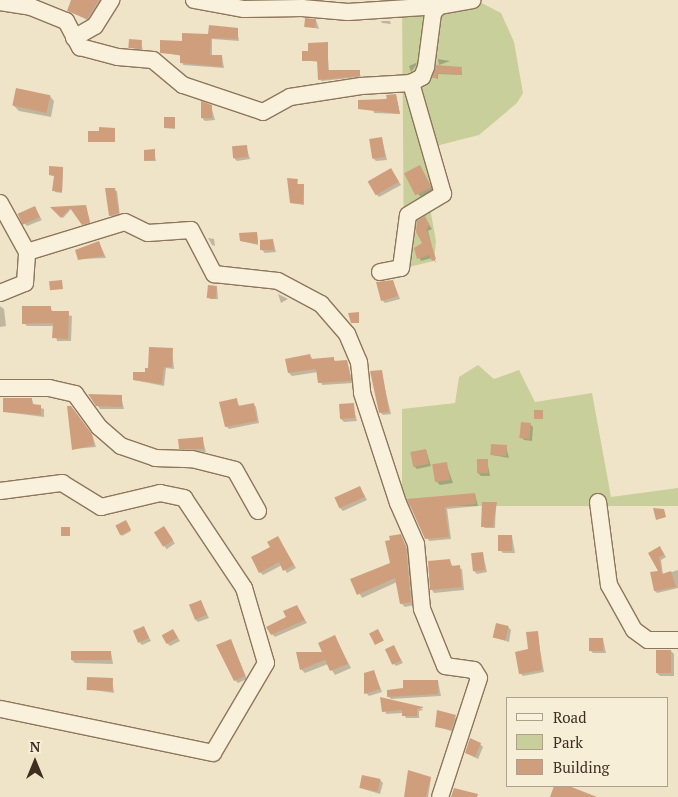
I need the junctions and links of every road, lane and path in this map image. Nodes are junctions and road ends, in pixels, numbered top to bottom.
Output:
1 (111, 0) edge
2 (194, 0) edge
3 (472, 0) edge
4 (0, 2) edge
5 (439, 6) junction
6 (74, 38) junction
7 (411, 83) junction
8 (0, 203) edge
9 (27, 252) junction
10 (380, 272) dead end
11 (0, 294) edge
12 (0, 388) edge
13 (0, 491) edge
14 (598, 502) dead end
15 (258, 511) dead end
16 (678, 640) edge
17 (0, 709) edge
18 (440, 797) edge

1 - 6 street
2 - 5 street
3 - 5 street
4 - 6 street
5 - 7 street
6 - 7 street
7 - 10 street
8 - 9 street
9 - 11 street
9 - 18 street
12 - 15 street
13 - 17 street
14 - 16 street

